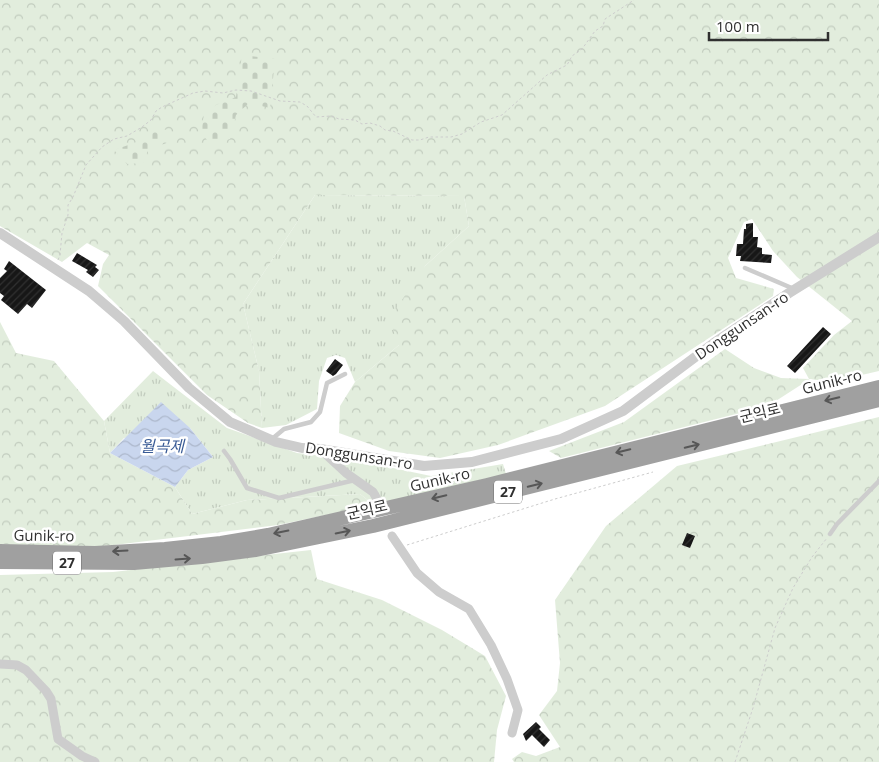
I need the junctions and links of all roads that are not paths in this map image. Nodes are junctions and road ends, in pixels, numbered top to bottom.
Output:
1 (0, 233) edge
2 (879, 237) edge
3 (745, 268) dead end
4 (795, 290) junction
5 (345, 374) dead end
6 (879, 387) edge
7 (879, 400) edge
8 (271, 440) junction
9 (320, 449) junction
10 (224, 451) dead end
11 (356, 480) junction
12 (879, 481) edge
13 (377, 499) dead end
14 (830, 534) road end
15 (392, 536) dead end
16 (0, 551) edge
17 (0, 562) edge
18 (0, 664) edge
19 (512, 733) dead end
20 (95, 762) edge

1 - 8 street, Donggunsan-ro
2 - 4 street, Donggunsan-ro
3 - 4 lane
4 - 9 street, Donggunsan-ro
5 - 8 lane
6 -> 16 highway, Gunik-ro / 27
17 -> 7 highway, 군익로 / 27
8 - 9 street, Donggunsan-ro
9 - 11 street
10 - 11 lane
11 - 13 street
12 - 14 lane
15 - 19 street
18 - 20 street

